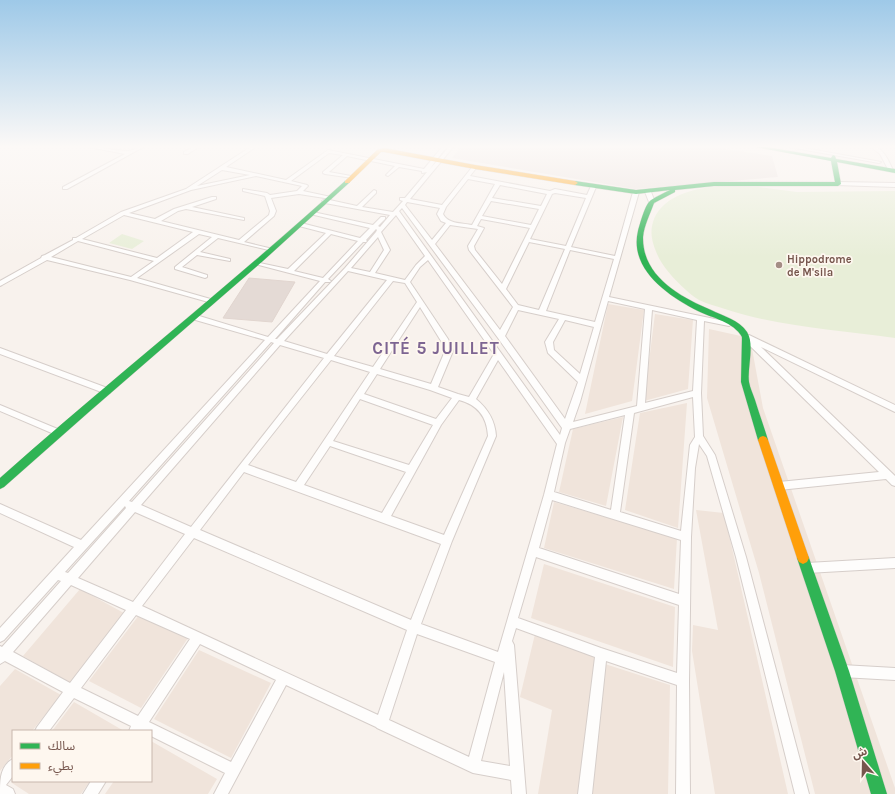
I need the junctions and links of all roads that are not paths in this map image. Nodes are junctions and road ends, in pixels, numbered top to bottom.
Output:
1 (74, 183) edge
2 (198, 183) edge
3 (219, 183) edge
4 (296, 183) edge
5 (345, 183) edge
6 (418, 183) edge
7 (462, 183) edge
8 (498, 183) joint
9 (570, 183) edge
10 (749, 183) edge
11 (755, 183) edge
12 (838, 184) joint
13 (895, 185) edge
14 (593, 187) junction
15 (65, 188) dead end
16 (680, 188) junction
17 (188, 190) junction
18 (245, 190) dead end
19 (299, 192) junction
20 (374, 192) dead end
21 (636, 192) junction
22 (648, 192) junction
23 (550, 193) junction
24 (589, 196) junction
25 (269, 197) junction
26 (214, 198) dead end
27 (490, 199) junction
28 (327, 200) junction
29 (652, 202) junction
30 (185, 207) junction
31 (359, 207) junction
32 (398, 207) junction
33 (443, 207) junction
34 (542, 208) junction
35 (123, 212) junction
36 (313, 214) junction
37 (480, 217) junction
38 (242, 219) dead end
39 (156, 221) junction
40 (449, 223) junction
41 (301, 225) junction
42 (474, 226) junction
43 (532, 226) junction
44 (377, 229) junction
45 (199, 231) junction
46 (329, 233) junction
47 (217, 236) junction
48 (75, 239) junction
49 (526, 240) junction
50 (365, 241) junction
51 (240, 242) junction
52 (433, 248) junction
53 (568, 249) junction
54 (271, 250) junction
55 (195, 253) junction
56 (428, 254) junction
57 (44, 257) junction
58 (617, 258) junction
59 (158, 260) junction
60 (228, 260) dead end
61 (257, 263) junction
62 (347, 269) junction
63 (290, 271) junction
64 (371, 274) junction
65 (204, 276) dead end
66 (132, 279) junction
67 (390, 279) junction
68 (324, 280) junction
69 (407, 282) junction
70 (334, 283) junction
71 (0, 284) edge
72 (502, 290) junction
73 (604, 298) junction
74 (212, 301) junction
75 (420, 302) junction
76 (516, 307) junction
77 (649, 307) junction
78 (542, 312) junction
79 (194, 317) junction
80 (563, 317) junction
81 (701, 318) junction
82 (597, 325) junction
83 (737, 325) junction
84 (501, 336) junction
85 (746, 337) junction
86 (269, 340) junction
87 (278, 342) junction
88 (507, 345) junction
89 (0, 351) edge
90 (496, 352) junction
91 (330, 357) junction
92 (374, 371) junction
93 (582, 382) junction
94 (434, 388) junction
95 (107, 392) junction
96 (697, 393) junction
97 (358, 395) junction
98 (457, 397) junction
99 (472, 400) junction
100 (0, 408) edge
101 (641, 408) junction
102 (895, 409) edge
103 (630, 411) junction
104 (199, 418) junction
105 (208, 421) junction
106 (438, 423) junction
107 (567, 427) junction
108 (57, 432) junction
109 (699, 437) junction
110 (327, 442) junction
111 (561, 443) junction
112 (242, 467) junction
113 (412, 470) junction
114 (888, 475) junction
115 (895, 482) edge
116 (0, 484) edge
117 (779, 486) junction
118 (298, 487) junction
119 (549, 495) junction
120 (127, 505) junction
121 (0, 508) edge
122 (616, 515) junction
123 (384, 519) junction
124 (192, 533) junction
125 (686, 537) junction
126 (447, 541) junction
127 (83, 546) junction
128 (533, 551) junction
129 (895, 563) edge
130 (808, 568) junction
131 (58, 574) junction
132 (70, 579) junction
133 (684, 601) junction
134 (134, 609) junction
135 (512, 621) junction
136 (414, 627) junction
137 (0, 636) edge
138 (198, 637) junction
139 (508, 642) junction
140 (1, 654) edge
141 (601, 654) junction
142 (502, 659) junction
143 (842, 671) junction
144 (895, 674) edge
145 (283, 678) junction
146 (683, 681) junction
147 (73, 691) junction
148 (381, 724) junction
149 (137, 727) edge
150 (42, 730) edge
151 (152, 734) edge
152 (473, 766) junction
153 (12, 767) edge
154 (234, 770) junction
155 (517, 774) junction
156 (0, 782) edge
157 (98, 782) edge
158 (0, 789) edge
159 (8, 794) edge
160 (90, 794) edge
161 (221, 794) edge
162 (519, 794) edge
163 (585, 794) edge
164 (683, 794) edge
165 (802, 794) edge
166 (879, 794) edge

1 - 15 street
2 - 17 street
3 - 17 street
4 - 19 street
5 - 28 street
6 - 32 street
7 - 33 street
8 - 23 street
8 - 27 street
9 - 14 street
10 - 16 street
11 - 12 street
12 - 13 street
14 - 21 street
14 - 24 street
16 - 22 street
16 - 29 street
17 - 35 street
18 - 25 street
19 - 25 street
19 - 28 street
20 - 31 street
21 - 22 street
21 - 58 street
22 - 29 street
23 - 24 street
23 - 34 street
24 - 53 street
25 - 51 street
26 - 30 street
27 - 34 street
27 - 37 street
28 - 31 street
28 - 36 street
29 - 83 street
30 - 38 street
30 - 39 street
31 - 32 street
32 - 33 street
32 - 44 street
32 - 52 street
32 - 56 street
33 - 40 street
34 - 43 street
35 - 39 street
35 - 48 street
36 - 41 street
36 - 44 street
37 - 42 street
37 - 43 street
39 - 45 street
40 - 42 street
40 - 52 street
41 - 46 street
41 - 54 street
42 - 72 street
43 - 49 street
44 - 50 street
44 - 64 street
45 - 47 street
45 - 59 street
46 - 50 street
46 - 63 street
47 - 51 street
47 - 55 street
48 - 57 street
48 - 59 street
49 - 53 street
49 - 72 street
50 - 62 street
50 - 68 street
51 - 54 street
52 - 56 street
52 - 84 street
53 - 58 street
53 - 78 street
54 - 61 street
55 - 60 street
55 - 65 street
56 - 69 street
56 - 90 street
57 - 66 street
57 - 71 street
58 - 73 street
59 - 66 street
61 - 63 street
61 - 74 street
62 - 64 street
62 - 70 street
63 - 68 street
64 - 67 street
66 - 74 street
67 - 69 street
67 - 91 street
68 - 70 street
68 - 86 street
69 - 75 street
70 - 87 street
72 - 76 street
73 - 77 street
73 - 82 street
74 - 79 street
75 - 92 street
75 - 94 street
76 - 78 street
76 - 84 street
77 - 81 street
77 - 101 street
78 - 80 street
79 - 86 street
79 - 95 street
80 - 82 street
80 - 93 street
81 - 83 street
81 - 96 street
82 - 93 street
83 - 85 street
84 - 88 street
85 - 102 street
85 - 114 street
85 - 117 street
86 - 87 street
86 - 104 street
87 - 91 street
87 - 105 street
88 - 90 street
88 - 107 street
89 - 95 street
90 - 99 street
90 - 111 street
91 - 92 street
91 - 112 street
92 - 94 street
92 - 97 street
93 - 107 street
94 - 98 street
95 - 108 street
96 - 101 street
96 - 109 street
97 - 106 street
97 - 110 street
98 - 99 street
98 - 106 street
99 - 126 street
100 - 108 street
101 - 103 street
103 - 107 street
103 - 122 street
104 - 105 street
104 - 120 street
105 - 120 street
106 - 113 street
107 - 111 street
108 - 116 street
109 - 125 street
109 - 165 street
110 - 113 street
110 - 118 street
111 - 119 street
112 - 118 street
112 - 124 street
113 - 123 street
114 - 115 street
114 - 117 street
117 - 130 street
118 - 123 street
119 - 122 street
119 - 128 street
120 - 124 street
120 - 127 street
120 - 132 street
121 - 127 street
122 - 125 street
123 - 126 street
124 - 134 street
124 - 136 street
125 - 133 street
126 - 136 street
127 - 131 street
128 - 133 street
128 - 135 street
129 - 130 street
130 - 143 street
131 - 132 street
131 - 137 street
132 - 134 street
132 - 140 street
133 - 146 street
134 - 138 street
134 - 147 street
135 - 139 street
135 - 141 street
136 - 142 street
136 - 148 street
138 - 145 street
138 - 149 street
139 - 142 street
139 - 155 street
140 - 147 street
141 - 146 street
141 - 163 street
142 - 152 street
143 - 144 street
143 - 166 street
145 - 148 street
145 - 154 street
146 - 164 street
147 - 149 street
147 - 150 street
148 - 152 street
151 - 154 street
152 - 155 street
153 - 156 street
154 - 161 street
155 - 162 street
157 - 160 street
158 - 159 street

